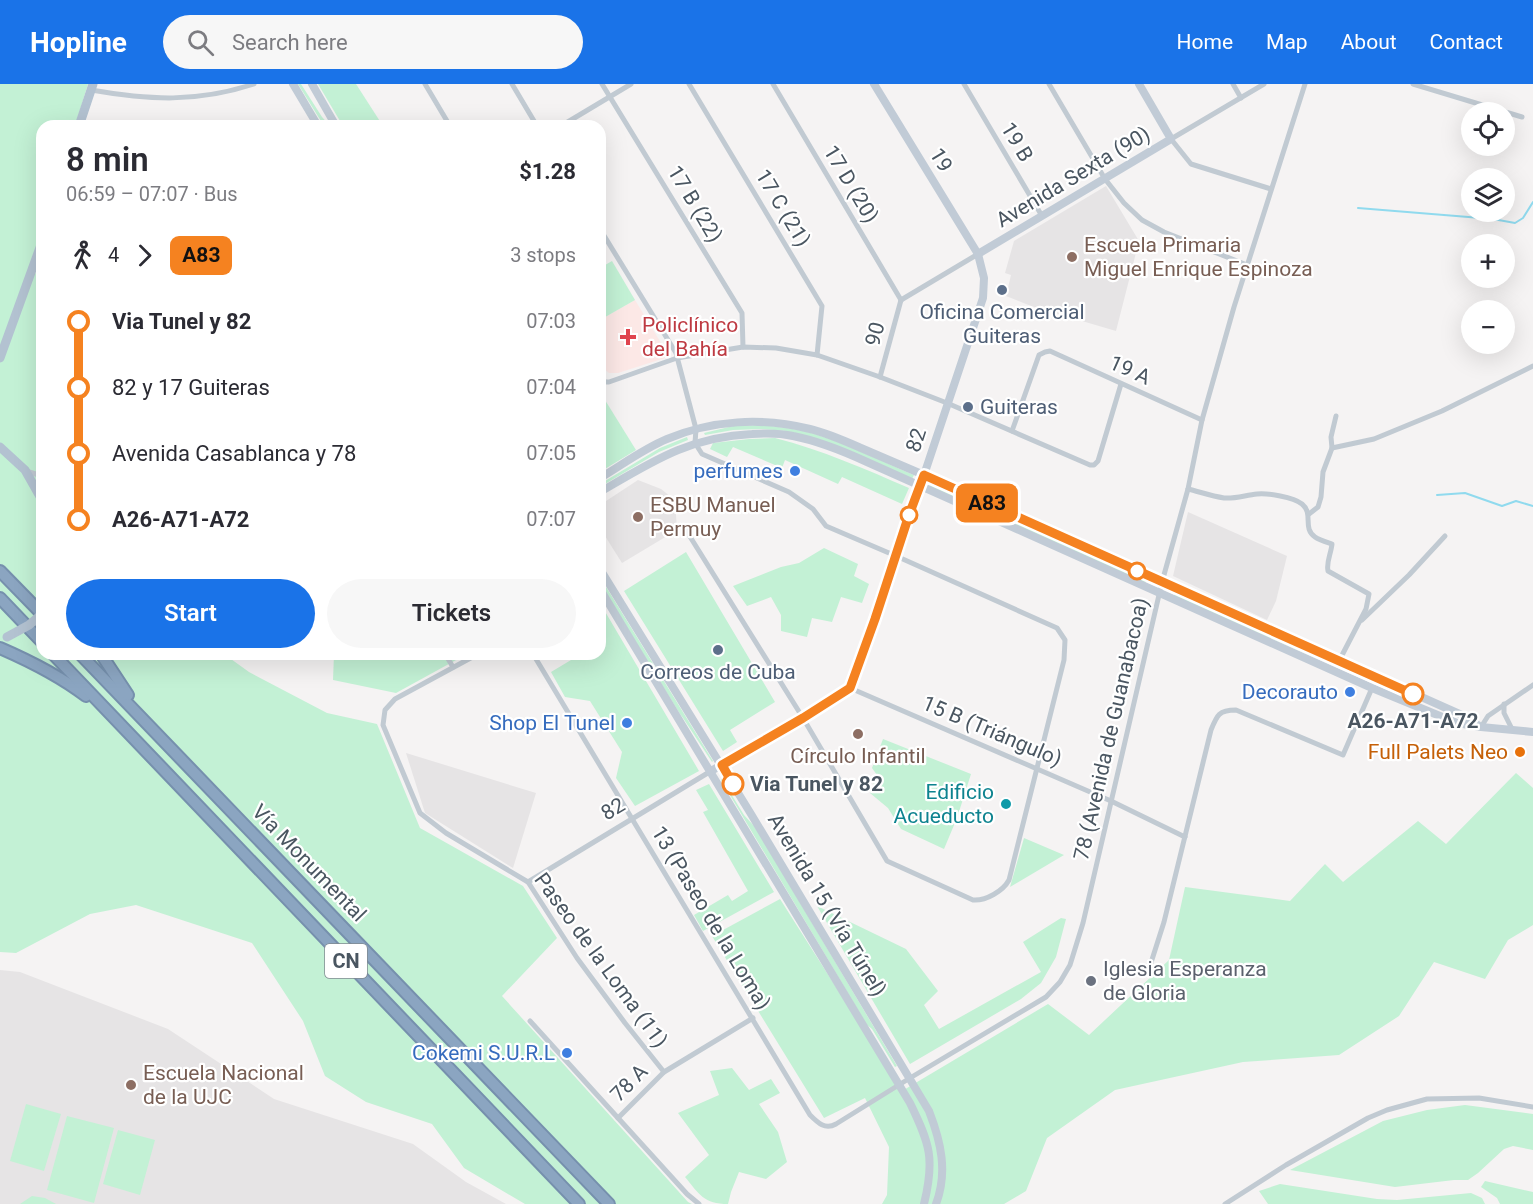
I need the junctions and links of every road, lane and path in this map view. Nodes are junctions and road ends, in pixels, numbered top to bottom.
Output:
1 (254, 84) edge
2 (293, 84) edge
3 (312, 84) edge
4 (425, 84) edge
5 (512, 84) edge
6 (603, 84) edge
7 (631, 84) edge
8 (689, 84) edge
9 (773, 84) edge
10 (874, 84) edge
11 (964, 84) edge
12 (1048, 84) edge
13 (1138, 84) edge
14 (1233, 84) edge
15 (1264, 84) edge
16 (1305, 84) edge
17 (1413, 84) edge
18 (92, 87) edge
19 (610, 97) junction
20 (1241, 98) junction
21 (1522, 117) dead end
22 (81, 120) edge
23 (314, 120) edge
24 (333, 120) edge
25 (446, 120) edge
26 (533, 120) edge
27 (571, 120) edge
28 (1172, 139) junction
29 (1105, 179) junction
30 (1271, 189) junction
31 (1042, 216) junction
32 (606, 239) edge
33 (978, 254) junction
34 (1247, 265) junction
35 (36, 275) edge
36 (901, 300) junction
37 (743, 347) junction
38 (817, 355) junction
39 (0, 358) edge
40 (677, 358) junction
41 (1533, 366) edge
42 (880, 377) junction
43 (606, 382) edge
44 (1121, 384) junction
45 (947, 403) junction
46 (1336, 416) dead end
47 (1202, 420) junction
48 (696, 429) junction
49 (1012, 431) junction
50 (695, 443) junction
51 (0, 447) edge
52 (1332, 448) junction
53 (25, 470) junction
54 (36, 474) edge
55 (606, 474) edge
56 (924, 475) junction
57 (919, 486) junction
58 (36, 489) edge
59 (606, 489) edge
60 (1188, 489) junction
61 (1309, 514) junction
62 (684, 527) dead end
63 (1445, 536) dead end
64 (896, 556) junction
65 (0, 571) edge
66 (606, 579) edge
67 (1162, 582) junction
68 (1160, 593) junction
69 (0, 598) edge
70 (606, 599) edge
71 (36, 608) edge
72 (36, 619) edge
73 (1358, 623) junction
74 (36, 636) edge
75 (3, 638) edge
76 (0, 648) edge
77 (59, 660) edge
78 (86, 660) edge
79 (105, 660) edge
80 (449, 660) edge
81 (466, 660) edge
82 (537, 660) edge
83 (1339, 661) junction
84 (453, 667) junction
85 (1533, 685) edge
86 (850, 688) junction
87 (1372, 688) junction
88 (1419, 697) junction
89 (1412, 704) junction
90 (1504, 704) junction
91 (113, 717) junction
92 (803, 718) junction
93 (149, 725) junction
94 (1481, 727) junction
95 (1513, 731) junction
96 (1533, 732) edge
97 (722, 765) junction
98 (1037, 768) junction
99 (711, 771) junction
100 (1112, 801) junction
101 (632, 818) junction
102 (1185, 837) junction
103 (528, 882) junction
104 (1149, 969) dead end
105 (753, 1018) junction
106 (530, 1021) dead end
107 (664, 1072) junction
108 (910, 1078) junction
109 (899, 1084) junction
110 (1533, 1107) edge
111 (618, 1118) junction
112 (832, 1126) joint
113 (578, 1204) edge
114 (609, 1204) edge
115 (699, 1204) edge
116 (924, 1204) edge
117 (936, 1204) edge
118 (1225, 1204) edge

1 - 18 street
2 - 23 main road
3 - 24 main road
4 - 25 street
5 - 26 street
6 - 19 street, 17 B (22)
7 - 19 street
8 - 38 street, 17 C (21)
9 - 36 street, 17 D (20)
10 - 33 main road, 19
11 - 31 street, 19 B
12 - 29 street
13 - 28 main road
14 - 20 street
15 - 20 street, Avenida Sexta (90)
16 - 30 street, 78 (Avenida de Guanabacoa)
17 - 21 street
18 - 22 main road
19 - 27 street
19 - 37 street, 17 B (22)
20 - 28 street, Avenida Sexta (90)
28 - 29 main road, Avenida Sexta (90)
28 - 30 street
29 - 31 main road, Avenida Sexta (90)
29 - 34 street
30 - 34 street, 78 (Avenida de Guanabacoa)
31 - 33 main road, Avenida Sexta (90)
32 - 40 street
33 - 36 street, Avenida Sexta (90)
33 - 45 main road, 82
34 - 47 street, 78 (Avenida de Guanabacoa)
35 - 39 main road
36 - 42 street, 90
37 - 38 street
37 - 40 street
38 - 42 street
40 - 43 street
40 - 48 street
41 - 52 street
42 - 45 street
44 - 47 street, 19 A
44 - 49 street, 19 A
44 - 49 street
45 - 49 street
45 - 56 main road, 82
46 - 52 street
47 - 60 street, 78 (Avenida de Guanabacoa)
48 - 50 street
48 - 55 main road
48 - 56 main road
50 - 57 main road
50 - 59 main road
50 - 64 street
51 - 53 main road
52 - 61 street
53 - 54 street
53 - 58 main road
56 - 57 main road, 82
56 - 67 main road
57 - 64 main road, 82
57 - 68 main road
60 - 61 street
60 - 67 street, 78 (Avenida de Guanabacoa)
61 - 73 street
62 - 92 street
63 - 73 street
64 - 86 main road, 82
64 - 98 street
65 - 71 highway
66 - 97 main road, Avenida 15 (Vía Túnel)
67 - 68 street, 78 (Avenida de Guanabacoa)
67 - 83 main road
68 - 87 main road
68 - 100 street, 78 (Avenida de Guanabacoa)
69 - 74 highway
70 - 99 main road, Avenida 15 (Vía Túnel)
72 - 75 main road, bridge
73 - 83 street
76 - 91 highway
77 - 91 highway, Vía Monumental / CN
78 - 93 highway, Vía Monumental / CN
79 - 93 highway
80 - 84 street
81 - 84 street
82 - 101 street, 13 (Paseo de la Loma)
83 - 88 main road
84 - 103 street, Paseo de la Loma (11)
85 - 90 street
86 - 92 main road, 82
86 - 98 street, 15 B (Triángulo)
87 - 89 main road
87 - 102 street
88 - 89 main road
88 - 94 main road
89 - 94 main road
90 - 94 street
90 - 95 street
91 - 113 highway, Vía Monumental / CN
92 - 97 main road, 82
92 - 98 street
93 - 114 highway, Vía Monumental / CN
94 - 95 main road
95 - 96 main road
97 - 99 main road, 82
97 - 108 main road, Avenida 15 (Vía Túnel)
98 - 100 street, 15 B (Triángulo)
99 - 101 street, 82
99 - 109 main road, Avenida 15 (Vía Túnel)
100 - 102 street, 15 B (Triángulo)
100 - 108 street, 78 (Avenida de Guanabacoa)
101 - 103 street, 82
101 - 105 street, 13 (Paseo de la Loma)
102 - 104 street
103 - 107 street, Paseo de la Loma (11)
105 - 107 street, 78 A
105 - 112 street, 13 (Paseo de la Loma)
106 - 111 street
107 - 111 street, 78 A
108 - 109 street, 78 (Avenida de Guanabacoa)
108 - 117 main road, Avenida 15 (Vía Túnel)
109 - 112 street, 78 (Avenida de Guanabacoa)
109 - 116 main road, Avenida 15 (Vía Túnel)
110 - 118 street
111 - 115 street

